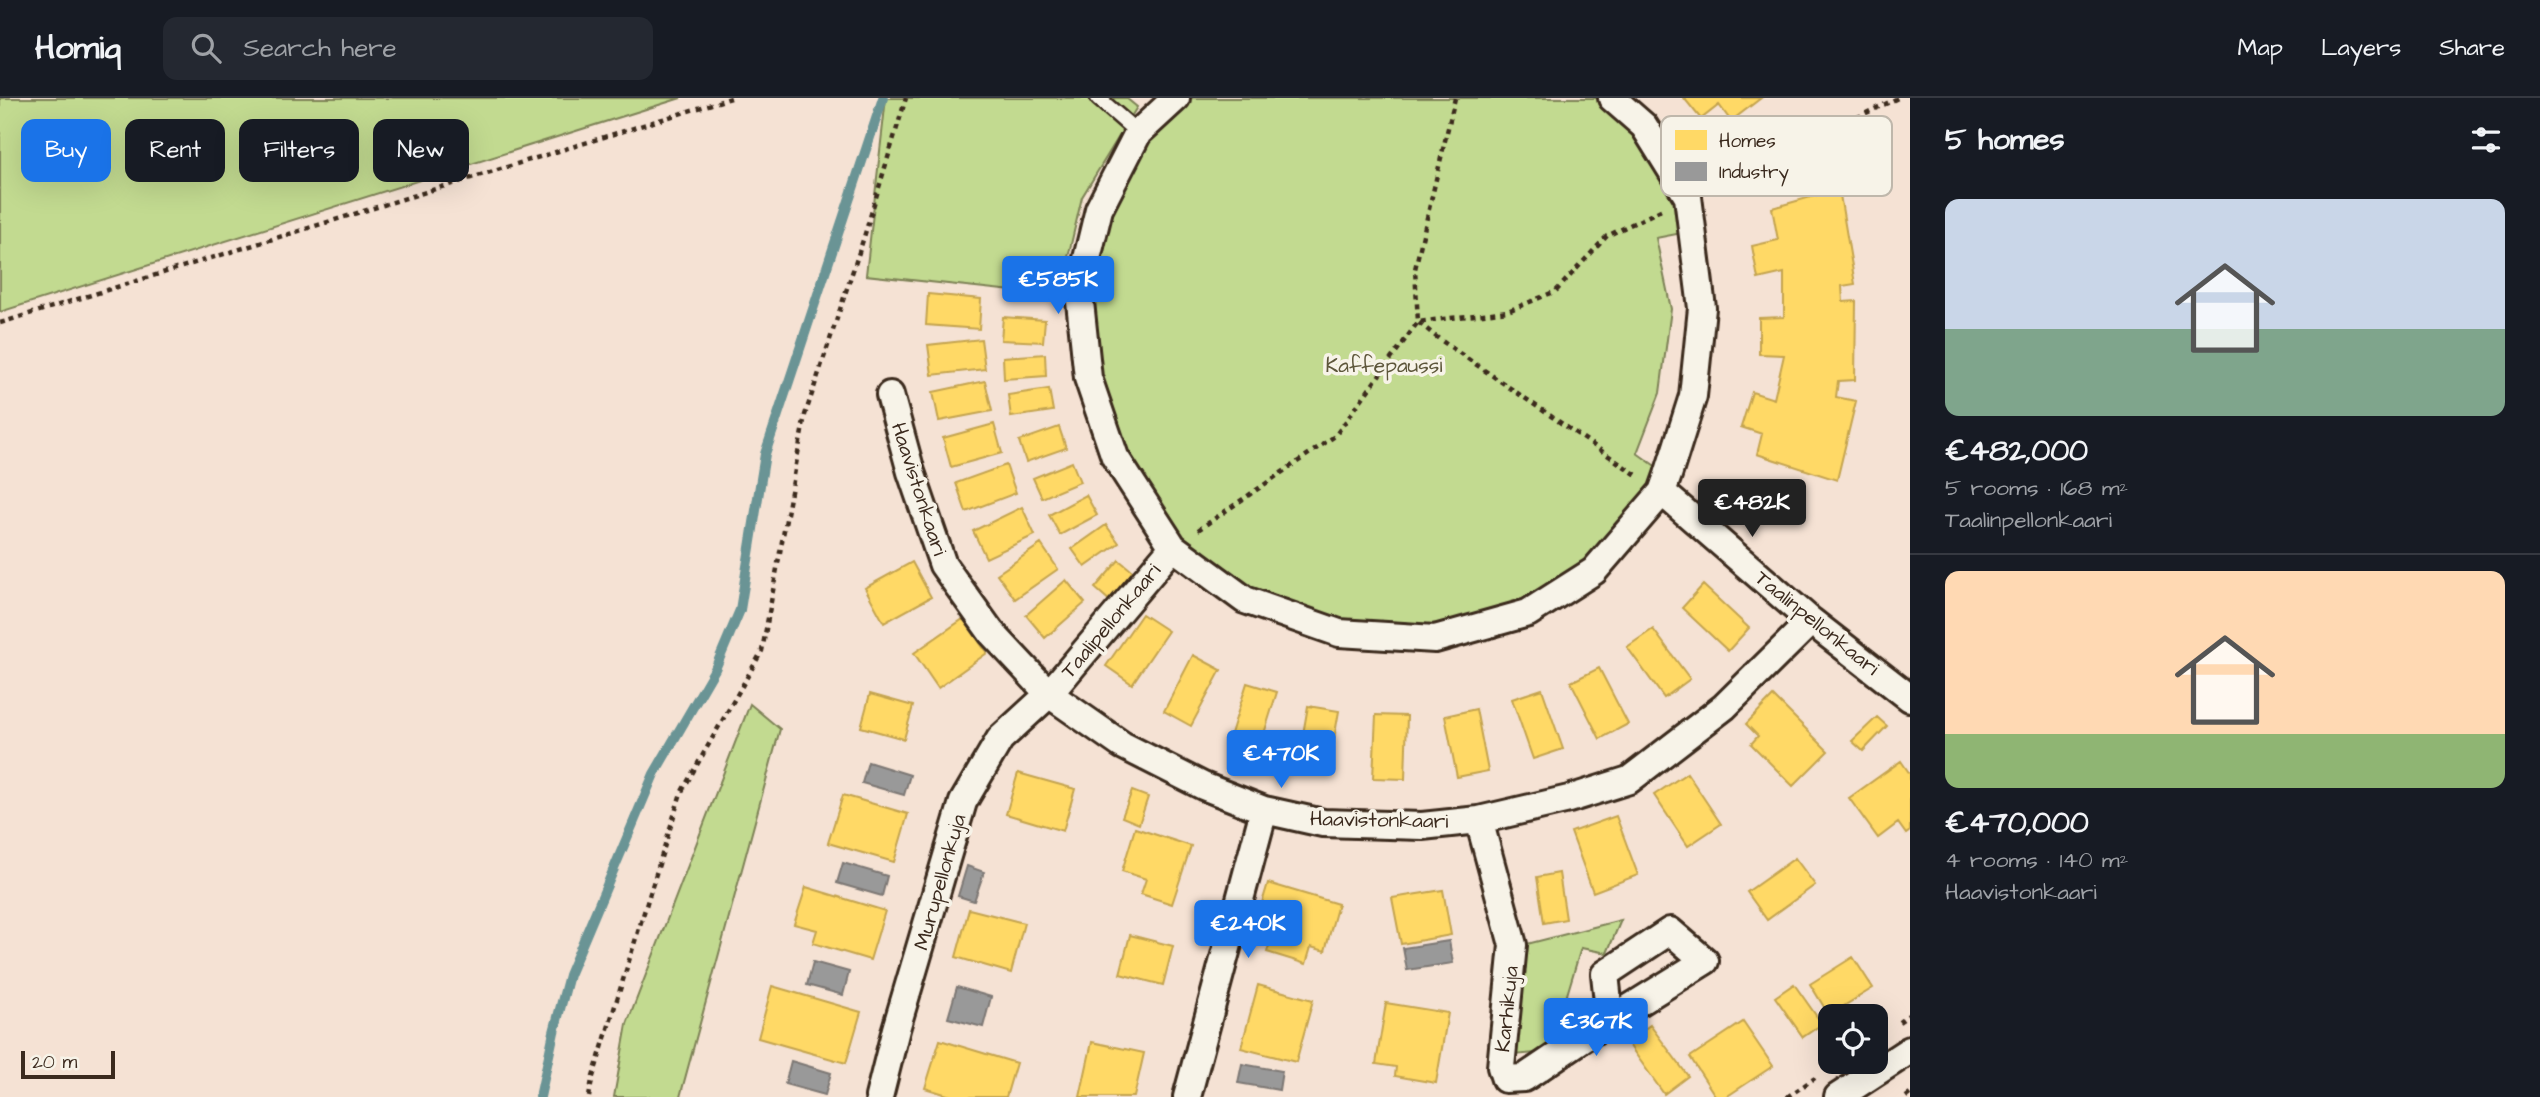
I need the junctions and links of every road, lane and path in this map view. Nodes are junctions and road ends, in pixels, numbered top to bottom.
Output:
1 (732, 98) edge
2 (906, 98) edge
3 (1098, 98) edge
4 (1176, 98) edge
5 (1455, 98) edge
6 (1612, 98) edge
7 (1898, 98) edge
8 (1860, 116) edge
9 (1138, 133) junction
10 (1661, 153) edge
11 (1688, 197) joint
12 (1419, 322) junction
13 (0, 323) edge
14 (890, 395) dead end
15 (1662, 492) junction
16 (1173, 547) junction
17 (1811, 621) junction
18 (1049, 694) junction
19 (1910, 698) edge
20 (1264, 810) junction
21 (1479, 820) junction
22 (1610, 1020) dead end
23 (1910, 1050) edge
24 (589, 1097) edge
25 (879, 1097) edge
26 (1187, 1097) edge
27 (1838, 1097) edge

1 - 13 path
2 - 24 path
3 - 9 lane
4 - 9 street
5 - 12 path
6 - 10 street
7 - 8 path
9 - 16 street
11 - 12 path
11 - 15 street
12 - 15 path
12 - 16 path
14 - 18 street, Haavistonkaari
15 - 16 street
15 - 17 street, Taalinpellonkaari
16 - 18 street, Taalipellonkaari
17 - 19 street, Taalinpellonkaari
17 - 21 street, Haavistonkaari
18 - 20 street, Haavistonkaari
18 - 25 street, Murupellonkuja
20 - 21 street, Haavistonkaari
20 - 26 street
21 - 22 street, Karhikuja
23 - 27 street

